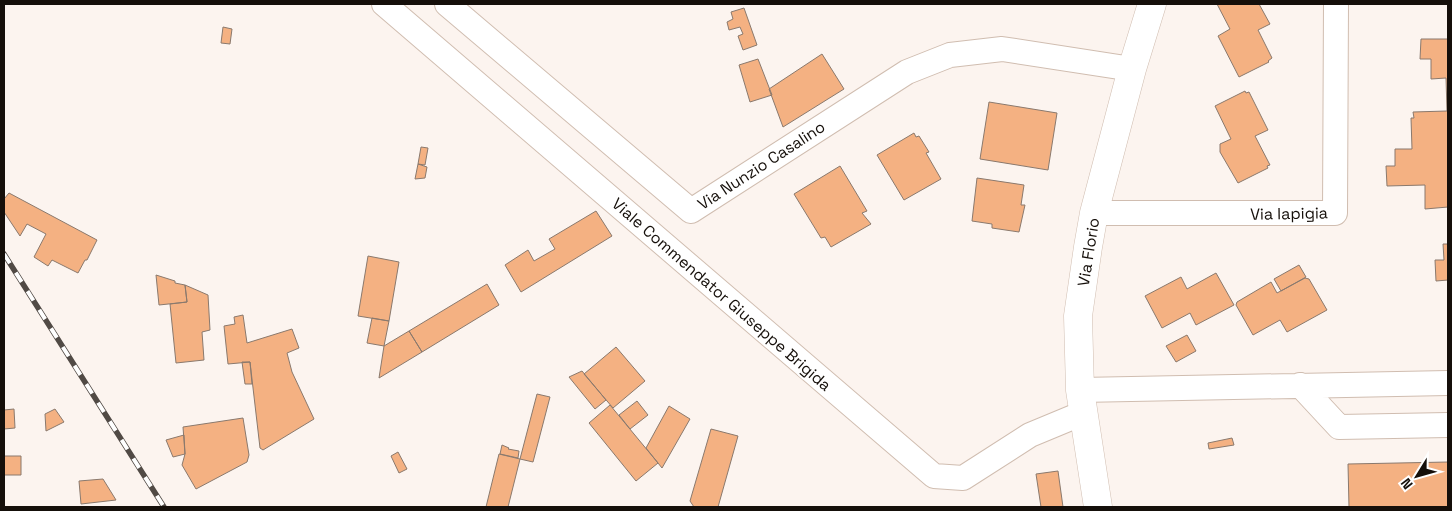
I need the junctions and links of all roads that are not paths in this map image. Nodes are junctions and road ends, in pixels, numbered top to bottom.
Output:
1 (384, 4) edge
2 (447, 4) edge
3 (1152, 4) edge
4 (1336, 4) edge
5 (1132, 69) junction
6 (1094, 213) junction
7 (1448, 382) edge
8 (1300, 385) junction
9 (1082, 401) junction
10 (1448, 425) edge
11 (1098, 507) edge

1 - 9 street, Viale Commendator Giuseppe Brigida
2 - 5 street, Via Nunzio Casalino
3 - 5 street, Via Florio
4 - 6 street, Via Iapigia
5 - 6 street, Via Florio
6 - 9 street, Via Florio
7 - 8 street
8 - 9 street
8 - 10 street
9 - 11 street, Via Florio

